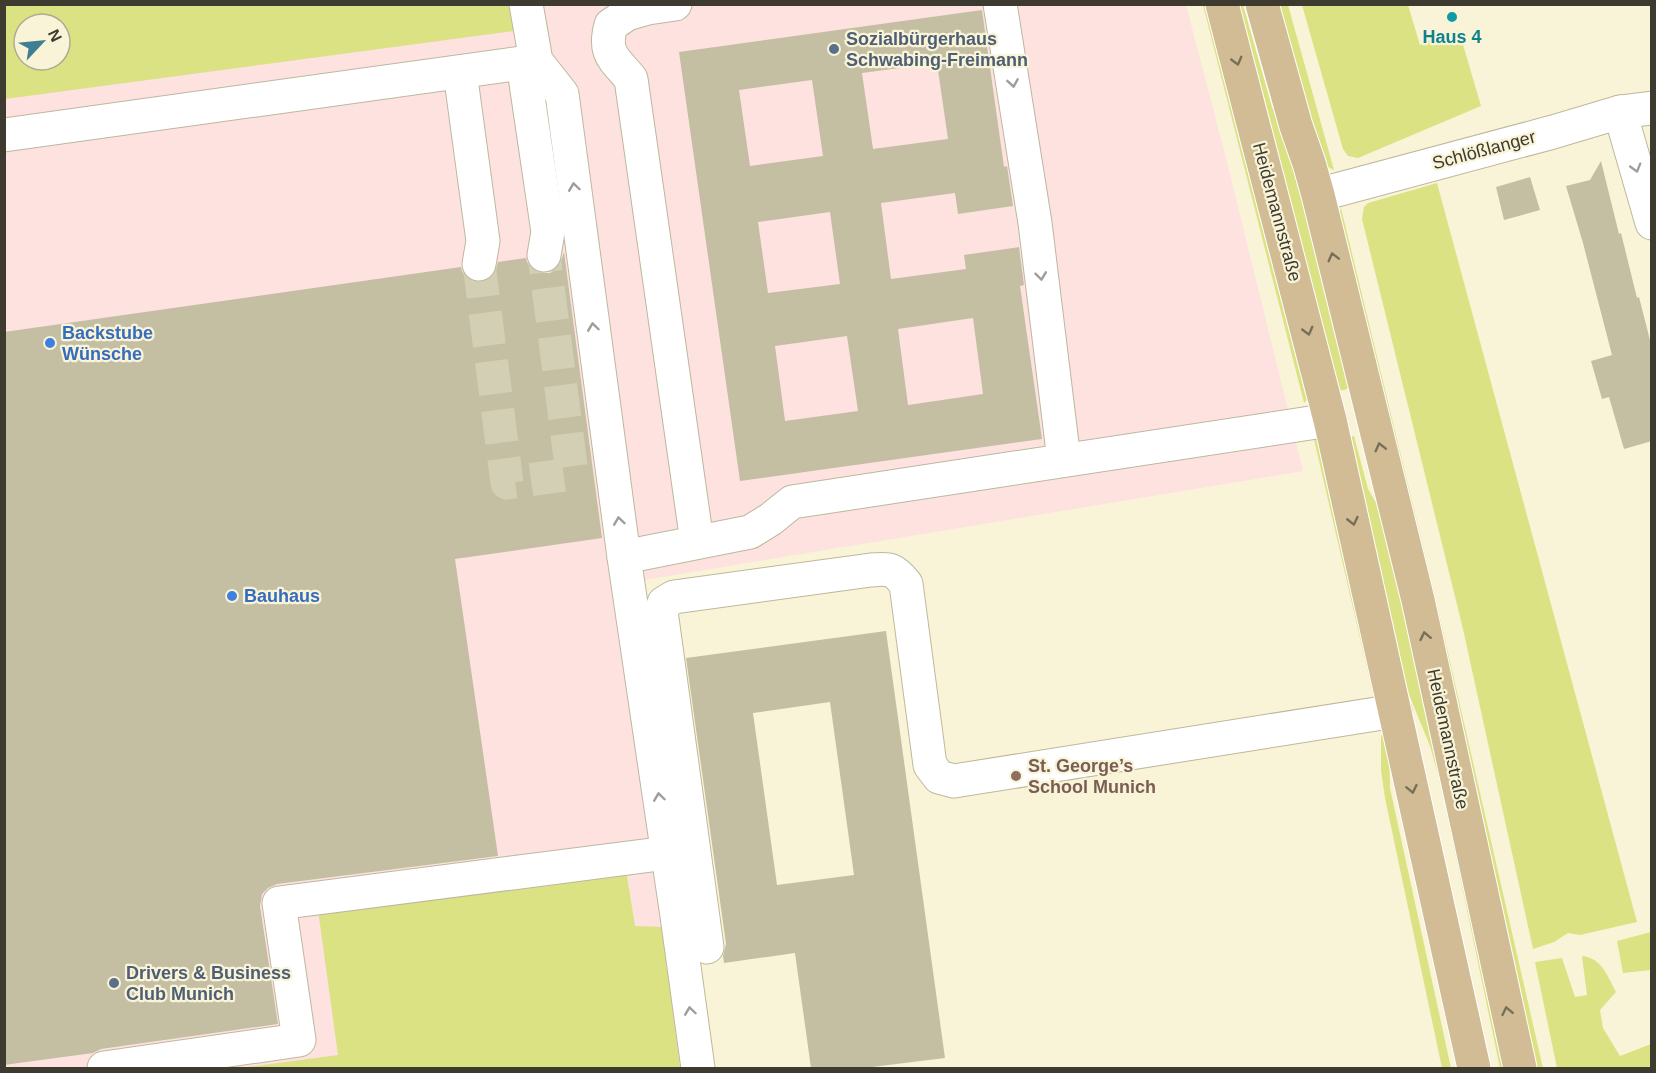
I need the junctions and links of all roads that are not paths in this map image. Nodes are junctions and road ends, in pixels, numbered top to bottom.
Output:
1 (526, 4) edge
2 (675, 4) edge
3 (1000, 4) edge
4 (1222, 4) edge
5 (1262, 4) edge
6 (530, 62) junction
7 (460, 72) junction
8 (1636, 110) edge
9 (4, 135) edge
10 (1318, 195) junction
11 (1652, 223) edge
12 (546, 244) tunnel mouth
13 (481, 253) tunnel mouth
14 (1371, 411) junction
15 (1330, 420) junction
16 (1064, 460) junction
17 (697, 542) junction
18 (624, 557) junction
19 (647, 613) junction
20 (1395, 711) junction
21 (660, 846) junction
22 (690, 914) junction
23 (707, 947) dead end
24 (138, 1060) edge
25 (104, 1068) edge
26 (698, 1068) edge
27 (1474, 1068) edge
28 (1520, 1068) edge

1 - 6 street
2 - 17 street
3 -> 16 street
4 -> 15 main road, Heidemannstraße
5 - 10 main road, Heidemannstraße
6 - 7 street
6 - 12 street
18 -> 6 street
7 - 9 street
7 - 13 street
8 - 10 street, Schlößlanger
8 -> 11 street
14 -> 10 main road, Heidemannstraße
14 - 15 main road
28 -> 14 main road, Heidemannstraße
15 - 16 street
15 -> 20 main road, Heidemannstraße
16 - 17 street
17 - 18 street
18 - 19 street
19 - 20 street
21 -> 19 street
19 - 22 street
20 -> 27 main road, Heidemannstraße
21 - 22 street
21 - 24 street
22 - 23 street
26 -> 22 street
24 - 25 street

